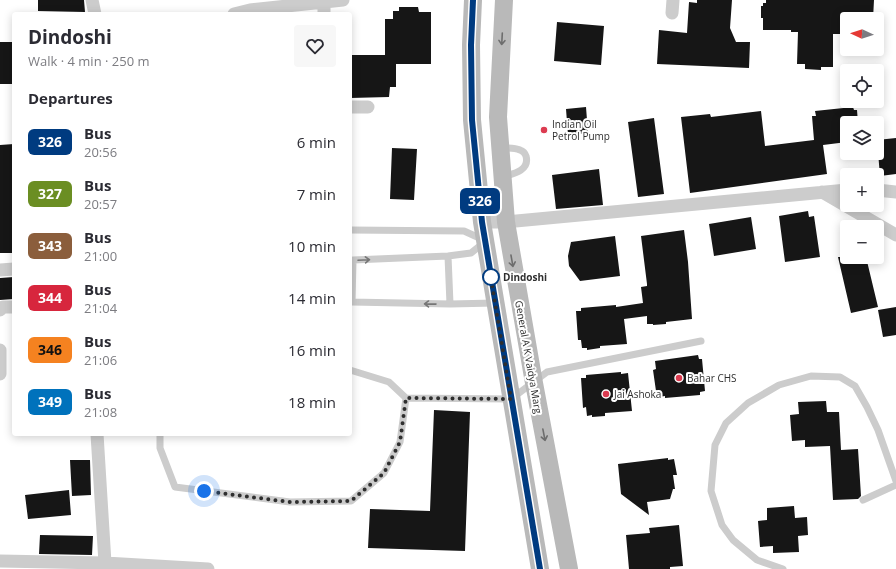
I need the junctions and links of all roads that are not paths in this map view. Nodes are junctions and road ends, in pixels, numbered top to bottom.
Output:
1 (92, 0) edge
2 (343, 0) edge
3 (473, 0) edge
4 (504, 0) edge
5 (324, 8) edge
6 (95, 12) edge
7 (242, 12) edge
8 (352, 107) edge
9 (368, 107) dead end
10 (500, 148) junction
11 (502, 177) junction
12 (840, 191) edge
13 (884, 191) edge
14 (822, 192) junction
15 (896, 192) edge
16 (482, 222) junction
17 (506, 222) junction
18 (352, 230) edge
19 (896, 235) edge
20 (486, 241) junction
21 (448, 256) junction
22 (12, 269) edge
23 (0, 270) edge
24 (0, 274) edge
25 (12, 274) edge
26 (495, 303) junction
27 (450, 304) junction
28 (12, 307) edge
29 (0, 310) edge
30 (701, 341) dead end
31 (0, 350) edge
32 (352, 371) edge
33 (0, 374) edge
34 (534, 383) junction
35 (406, 398) junction
36 (511, 399) junction
37 (97, 436) edge
38 (160, 436) edge
39 (896, 481) edge
40 (896, 485) edge
41 (863, 500) dead end
42 (0, 561) edge
43 (105, 563) junction
44 (181, 568) edge
45 (208, 569) edge
46 (540, 569) edge
47 (569, 569) edge
48 (783, 569) edge

1 - 6 street
2 - 5 street
3 - 16 main road
4 -> 10 main road, General A K Vaidya Marg
5 - 7 street
8 - 9 street
10 - 11 main road, General A K Vaidya Marg
10 - 11 lane
11 - 17 main road, General A K Vaidya Marg
12 - 14 street
13 - 15 street
14 - 17 street
14 - 19 street
16 - 17 street
16 - 20 main road
17 -> 34 main road, General A K Vaidya Marg
18 - 20 lane
20 - 21 lane
20 - 26 main road
21 - 27 lane
27 -> 21 lane
22 - 23 street
24 - 25 street
26 - 27 lane
26 - 36 main road
28 - 29 street
30 - 34 lane
31 - 33 street
32 - 35 lane
34 - 36 lane
34 -> 47 main road, General A K Vaidya Marg
35 - 36 lane
35 - 38 lane
36 - 46 main road
37 - 43 street
39 - 48 lane
40 - 41 lane
42 - 43 street
43 - 44 street
44 - 45 street

